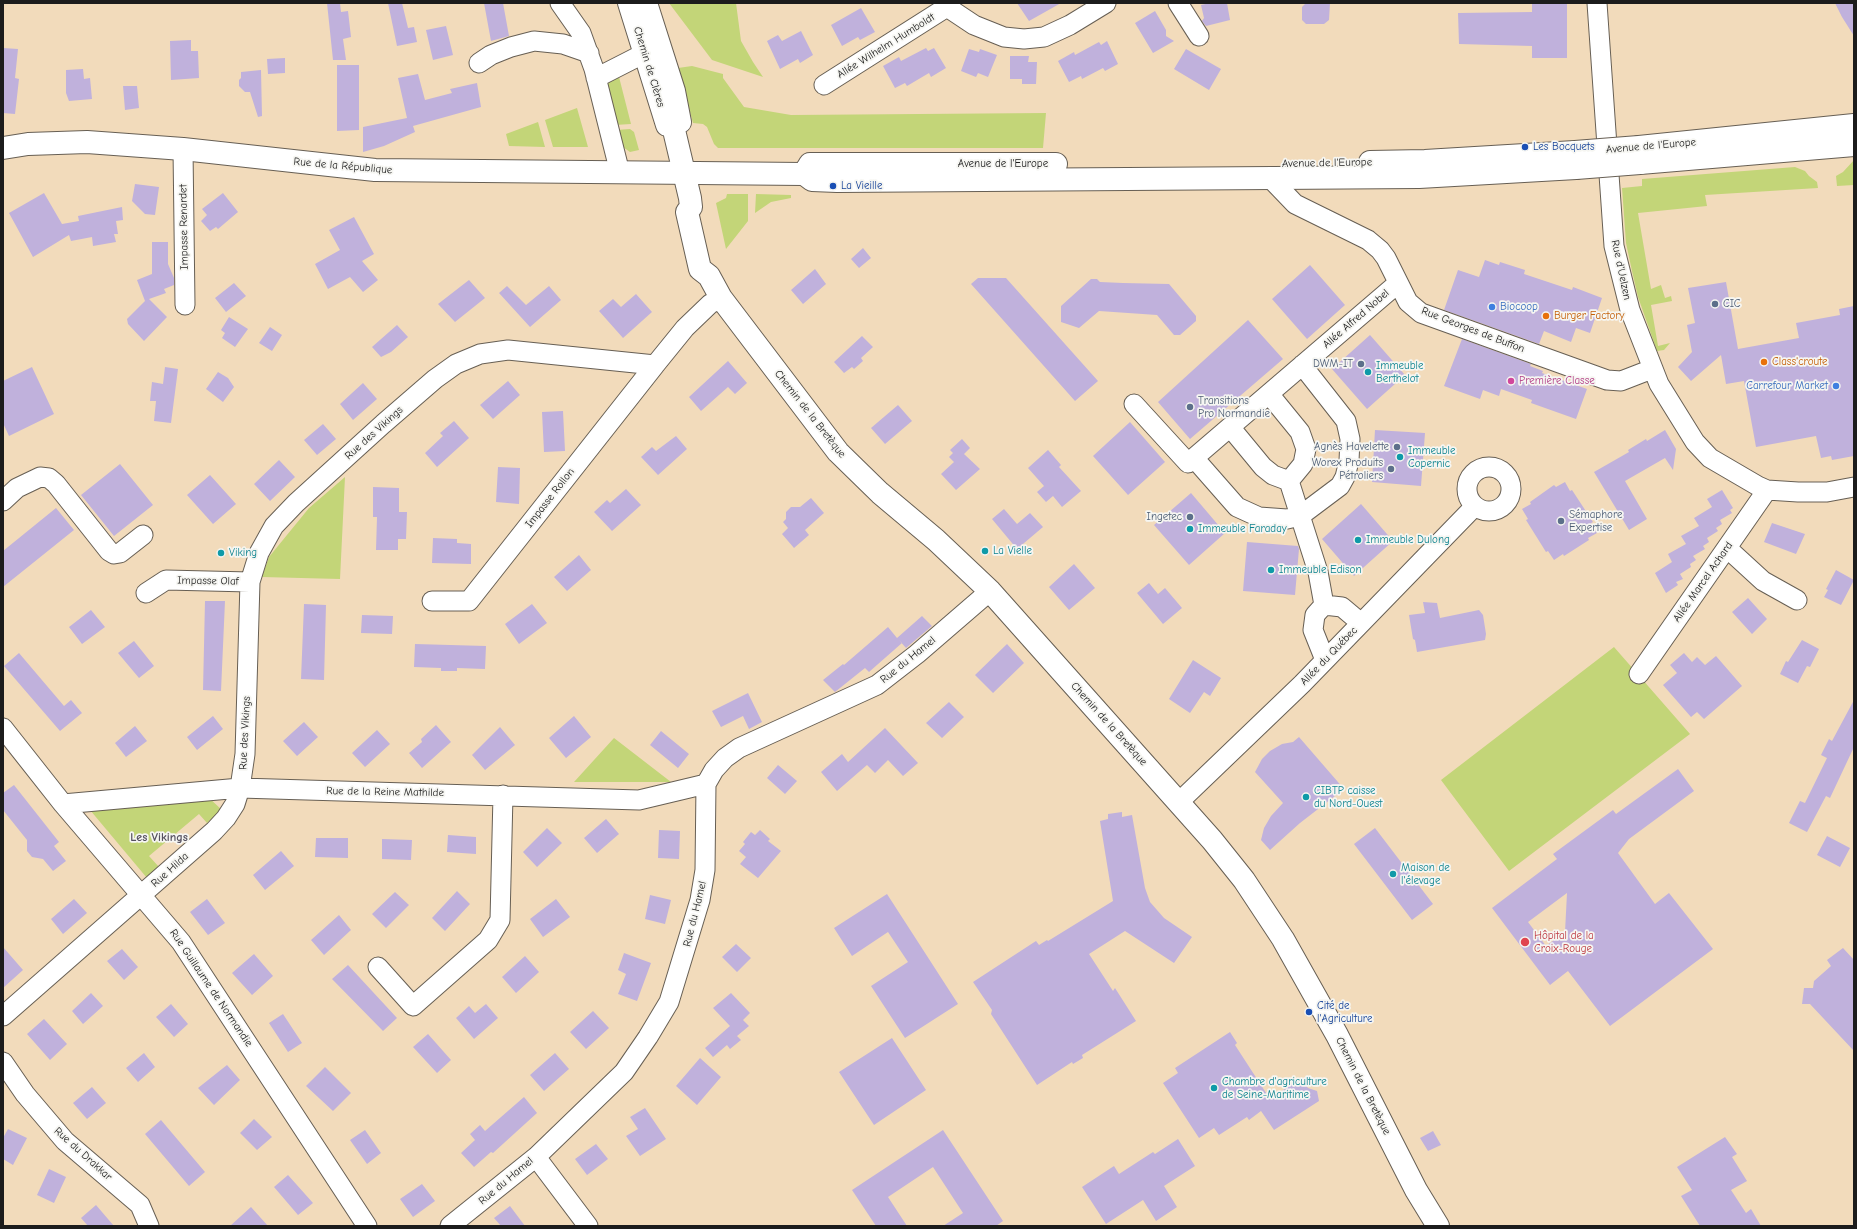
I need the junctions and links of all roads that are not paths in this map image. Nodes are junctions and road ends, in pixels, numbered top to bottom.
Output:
1 (560, 3) edge
2 (629, 3) edge
3 (646, 3) edge
4 (1106, 3) edge
5 (1178, 3) edge
6 (1597, 3) edge
7 (946, 5) edge
8 (1199, 36) dead end
9 (588, 53) junction
10 (645, 53) junction
11 (479, 63) dead end
12 (596, 78) junction
13 (824, 85) dead end
14 (673, 126) junction
15 (1854, 126) edge
16 (1854, 144) edge
17 (3, 148) edge
18 (183, 149) junction
19 (1640, 155) junction
20 (1576, 160) junction
21 (620, 173) junction
22 (684, 173) junction
23 (804, 174) junction
24 (1271, 179) junction
25 (1398, 284) junction
26 (721, 298) junction
27 (185, 305) dead end
28 (654, 365) junction
29 (1302, 365) junction
30 (1652, 368) junction
31 (1269, 394) junction
32 (1134, 404) dead end
33 (1230, 427) junction
34 (1191, 461) junction
35 (1289, 481) junction
36 (1854, 487) edge
37 (1767, 490) junction
38 (3, 501) edge
39 (1475, 506) dead end
40 (1300, 516) junction
41 (143, 535) dead end
42 (1727, 548) junction
43 (250, 582) junction
44 (990, 591) junction
45 (146, 593) dead end
46 (1797, 600) dead end
47 (432, 601) dead end
48 (1324, 605) junction
49 (1361, 623) junction
50 (1325, 660) junction
51 (1639, 674) dead end
52 (3, 728) edge
53 (706, 784) junction
54 (240, 788) junction
55 (503, 795) junction
56 (1179, 802) junction
57 (63, 804) junction
58 (142, 895) junction
59 (378, 968) dead end
60 (3, 1016) edge
61 (3, 1062) edge
62 (536, 1157) junction
63 (149, 1226) edge
64 (367, 1226) edge
65 (450, 1226) edge
66 (588, 1226) edge
67 (1438, 1226) edge

1 - 9 street
2 - 10 main road, Chemin de Clères
3 - 14 main road, Chemin de Clères
4 - 7 street
5 - 8 street
6 - 30 street, Rue d'Uelzen
7 - 13 street, Allée Wilhelm Humboldt
9 - 11 street
9 - 12 street
10 - 12 street
10 - 14 main road, Chemin de Clères
12 - 21 street
14 - 22 main road, Chemin de Clères
15 - 19 main road, Avenue de l'Europe
16 - 19 main road, Avenue de l'Europe
17 - 18 main road, Rue de la République
18 - 21 main road, Rue de la République
18 - 27 street, Impasse Renardet
19 - 20 main road, Avenue de l'Europe, bridge
20 - 23 main road, Avenue de l'Europe
20 - 24 main road, Avenue de l'Europe
21 - 22 main road, Rue de la République
22 - 23 main road, Avenue de l'Europe
22 - 26 main road, Chemin de la Bretèque
23 - 24 main road, Avenue de l'Europe
24 - 25 street, Rue Georges de Buffon
25 - 29 street, Allée Alfred Nobel
25 - 30 street, Rue Georges de Buffon
26 - 28 street
26 - 44 main road, Chemin de la Bretèque
28 - 43 street, Rue des Vikings
28 - 47 street, Impasse Rollon
29 - 31 street, Allée Alfred Nobel
29 - 40 street
30 - 37 street, Rue d'Uelzen
31 - 33 street, Allée Alfred Nobel
31 - 35 street
32 - 34 street
33 - 34 street, Allée Alfred Nobel
33 - 35 street
34 - 40 street
35 - 40 street
36 - 37 street, Rue d'Uelzen
37 - 42 street, Allée Marcel Achard
38 - 41 street
39 - 49 street, Allée du Québec
40 - 48 street
42 - 46 street
42 - 51 street, Allée Marcel Achard
43 - 45 street, Impasse Olaf
43 - 54 street, Rue des Vikings
44 - 53 street, Rue du Hamel
44 - 56 main road, Chemin de la Bretèque
48 - 49 street
48 - 50 street
49 - 50 street, Allée du Québec
50 - 56 street, Allée du Québec
52 - 57 street, Rue Guillaume de Normandie
53 - 55 street, Rue de la Reine Mathilde
53 - 62 street, Rue du Hamel
54 - 55 street, Rue de la Reine Mathilde
54 - 57 street, Rue de la Reine Mathilde
54 - 58 street, Rue Hilda
55 - 59 street
56 - 67 main road, Chemin de la Bretèque
57 - 58 street, Rue Guillaume de Normandie
58 - 60 street
58 - 64 street, Rue Guillaume de Normandie
61 - 63 street, Rue du Drakkar
62 - 65 street, Rue du Hamel
62 - 66 street

